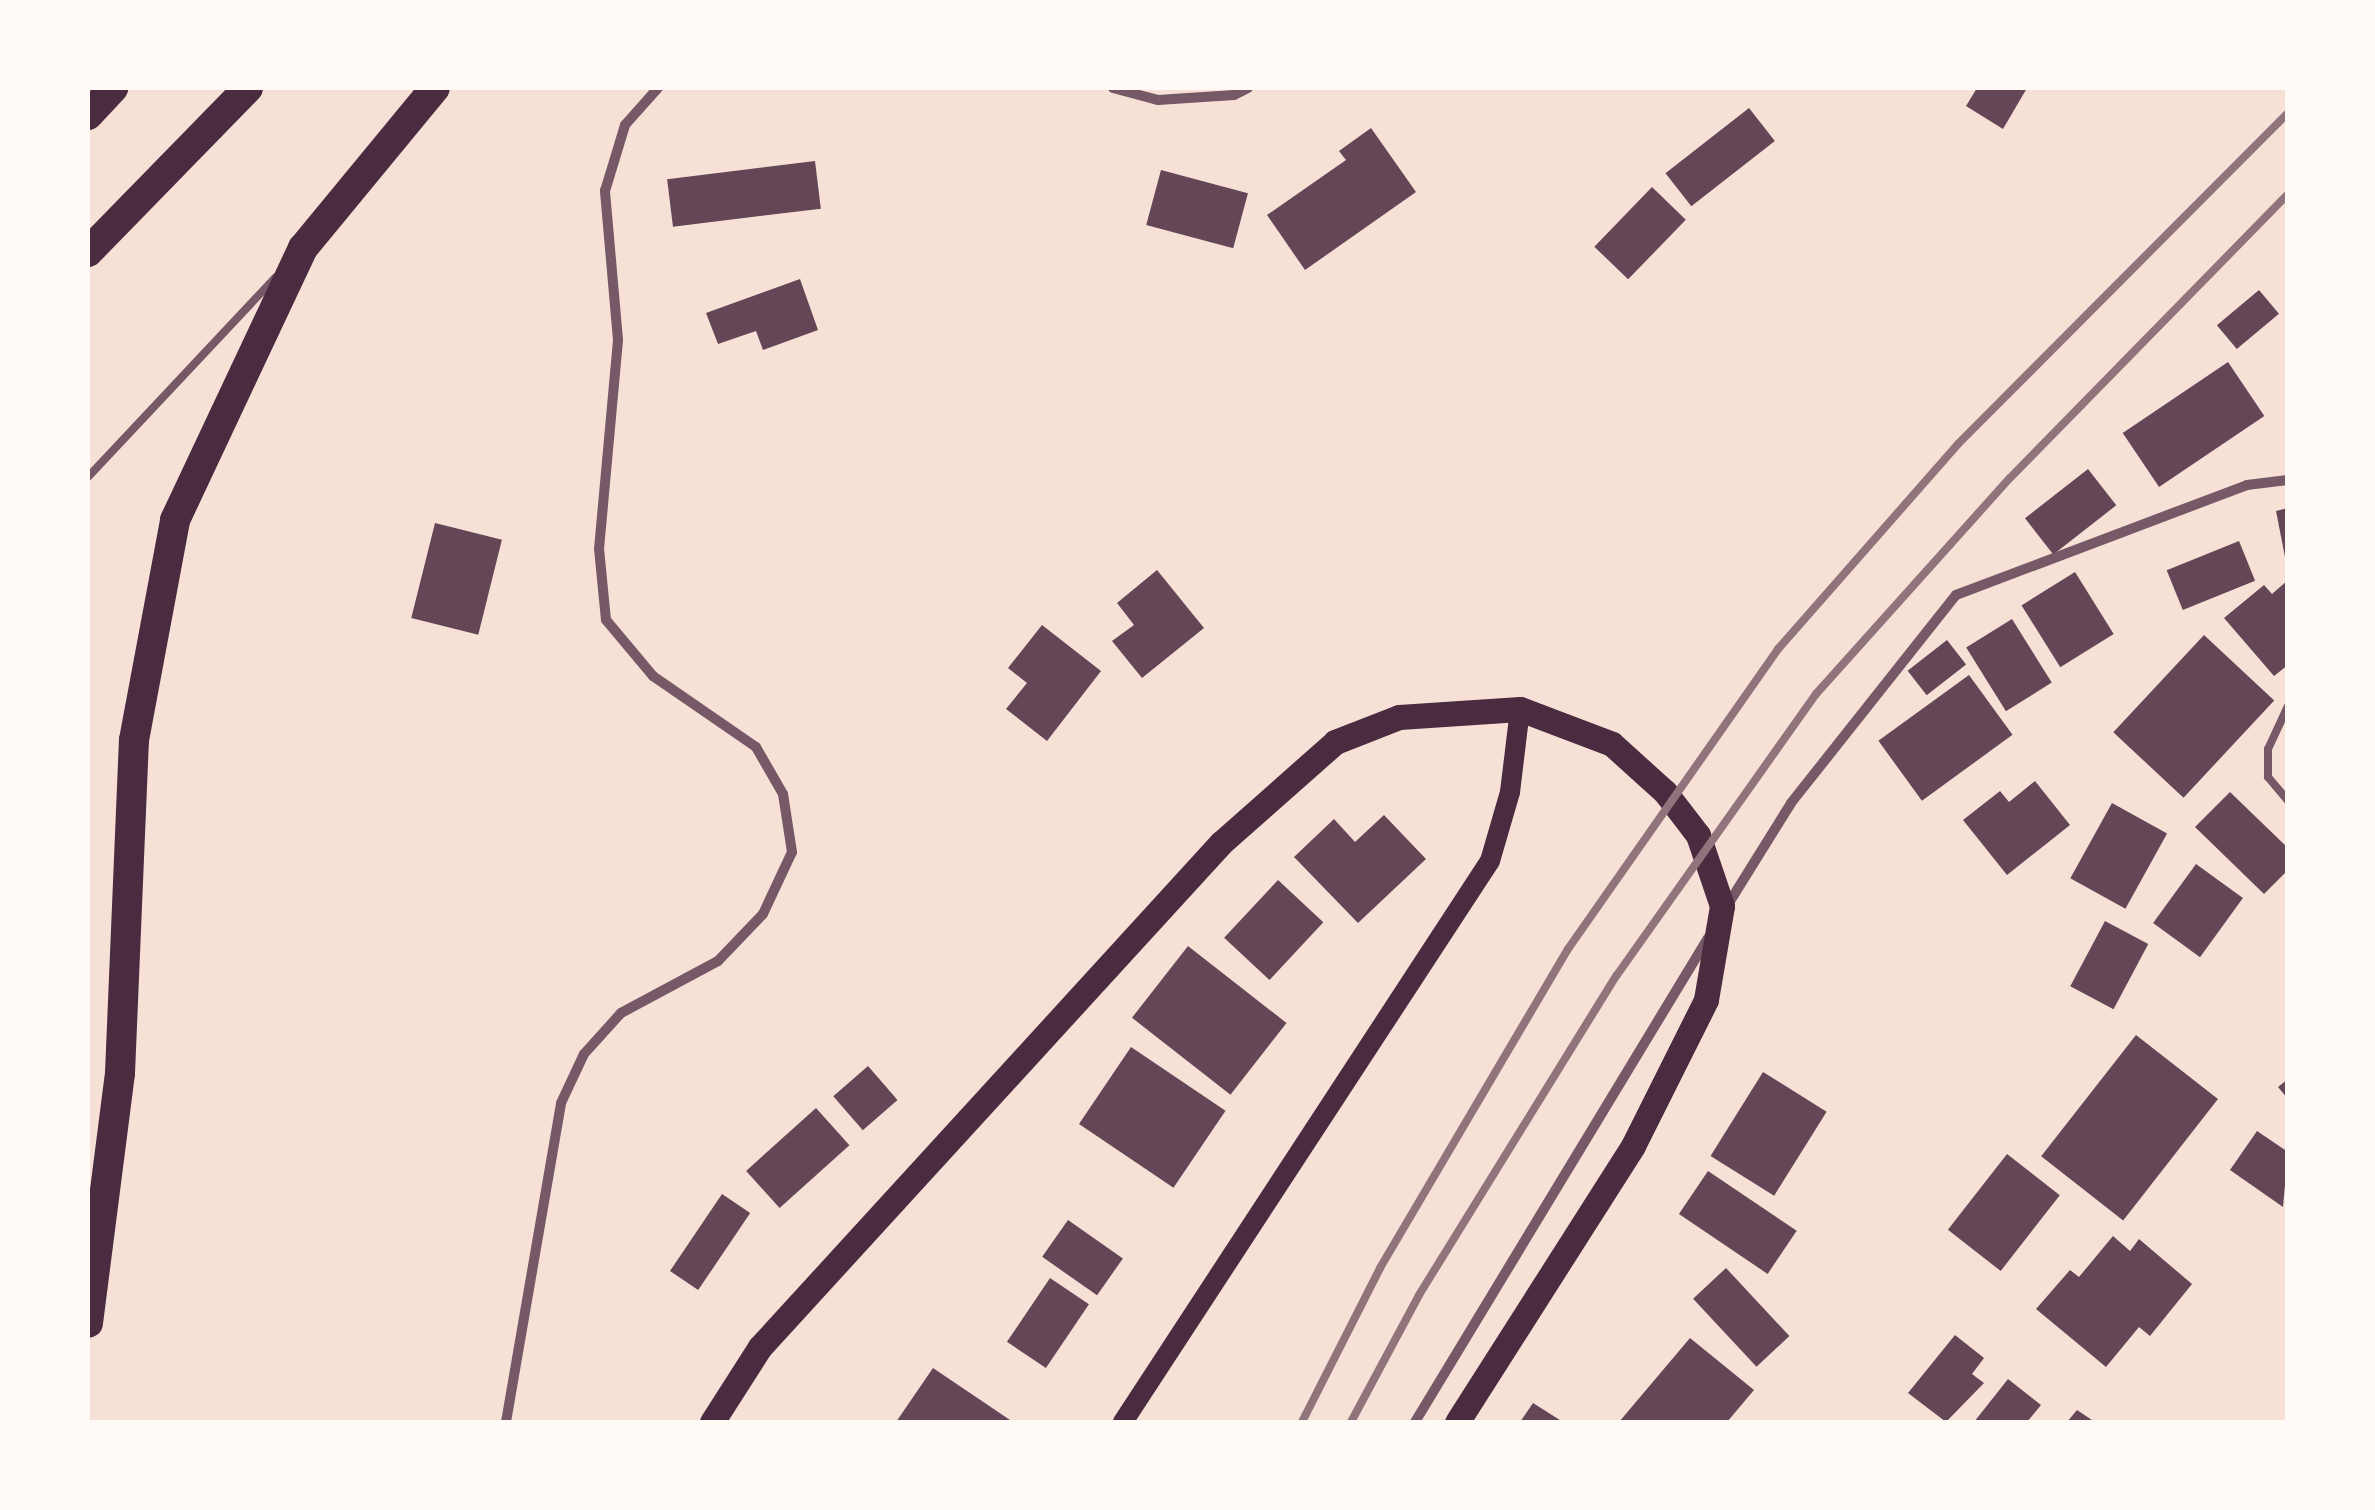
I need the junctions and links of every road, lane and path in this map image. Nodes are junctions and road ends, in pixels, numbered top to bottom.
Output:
1 (114, 88) edge
2 (248, 88) edge
3 (434, 88) edge
4 (658, 88) edge
5 (1113, 88) edge
6 (1248, 88) edge
7 (88, 115) edge
8 (303, 248) junction
9 (88, 252) edge
10 (88, 477) edge
11 (2288, 480) edge
12 (2288, 706) edge
13 (1520, 709) junction
14 (2288, 801) edge
15 (88, 1323) edge
16 (506, 1422) edge
17 (712, 1422) edge
18 (1123, 1422) edge
19 (1415, 1422) edge
20 (1457, 1422) edge

1 - 7 highway
2 - 9 highway
3 - 8 highway
4 - 16 street
5 - 6 street
8 - 10 lane
8 - 15 highway
11 - 19 street
12 - 14 lane
13 - 17 main road
13 - 18 main road
13 - 20 main road

